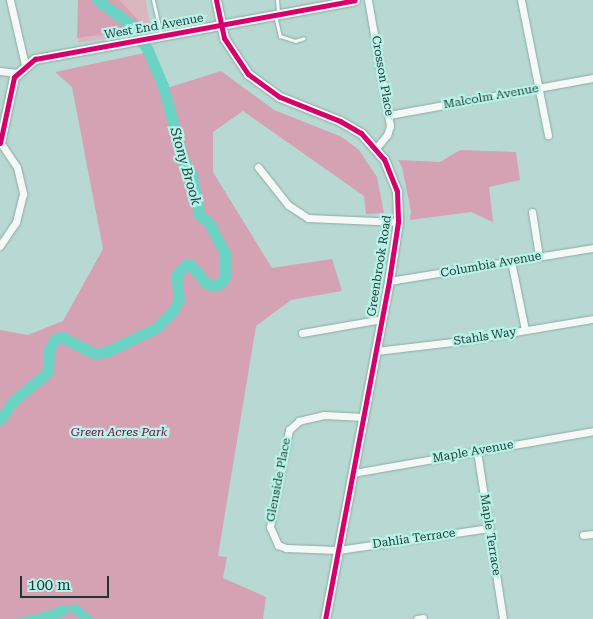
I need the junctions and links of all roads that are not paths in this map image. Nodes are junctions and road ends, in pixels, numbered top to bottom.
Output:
1 (10, 0) edge
2 (153, 0) edge
3 (216, 0) edge
4 (277, 0) edge
5 (355, 0) edge
6 (368, 0) edge
7 (521, 0) edge
8 (277, 14) junction
9 (220, 25) junction
10 (161, 36) junction
11 (304, 38) dead end
12 (25, 65) junction
13 (0, 72) edge
14 (17, 74) junction
15 (593, 78) edge
16 (538, 89) junction
17 (9, 99) junction
18 (389, 115) junction
19 (0, 126) edge
20 (548, 135) dead end
21 (0, 142) edge
22 (376, 148) junction
23 (258, 167) dead end
24 (532, 212) dead end
25 (398, 222) junction
26 (0, 246) edge
27 (593, 248) edge
28 (539, 256) junction
29 (511, 261) junction
30 (389, 281) junction
31 (382, 319) junction
32 (593, 319) edge
33 (524, 330) junction
34 (302, 333) dead end
35 (376, 351) junction
36 (363, 418) junction
37 (593, 431) edge
38 (477, 451) junction
39 (353, 473) junction
40 (489, 528) junction
41 (593, 534) edge
42 (583, 535) dead end
43 (338, 550) junction
44 (423, 618) edge
45 (326, 619) edge
46 (417, 619) edge
47 (503, 619) edge

1 - 12 street
2 - 10 lane
3 - 9 street, Greenbrook Road
4 - 8 lane
5 - 8 street, West End Avenue
6 - 18 street, Crosson Place
7 - 16 street
8 - 9 street, West End Avenue
8 - 11 lane
9 - 10 street, West End Avenue
9 - 22 street, Greenbrook Road
10 - 12 street, West End Avenue
12 - 14 street, West End Avenue
13 - 14 street
14 - 17 street, West End Avenue
15 - 16 street, Malcolm Avenue
16 - 18 street, Malcolm Avenue
16 - 20 street
17 - 19 street, West End Avenue
17 - 21 street, West End Avenue
18 - 22 street, Crosson Place
21 - 26 street
22 - 25 street, Greenbrook Road
23 - 25 street
24 - 28 street
25 - 30 street, Greenbrook Road
27 - 28 street, Columbia Avenue
28 - 29 street, Columbia Avenue
29 - 30 street, Columbia Avenue
29 - 33 street
30 - 31 street, Greenbrook Road
31 - 34 street
31 - 35 street, Greenbrook Road
32 - 33 street, Stahls Way
33 - 35 street, Stahls Way
35 - 36 street, Greenbrook Road
36 - 39 street, Greenbrook Road
36 - 43 street, Glenside Place
37 - 38 street, Maple Avenue
38 - 39 street, Maple Avenue
38 - 40 street, Maple Terrace
39 - 43 street, Greenbrook Road
40 - 43 street, Dahlia Terrace
40 - 47 street, Maple Terrace
41 - 42 street
43 - 45 street, Greenbrook Road
44 - 46 street

